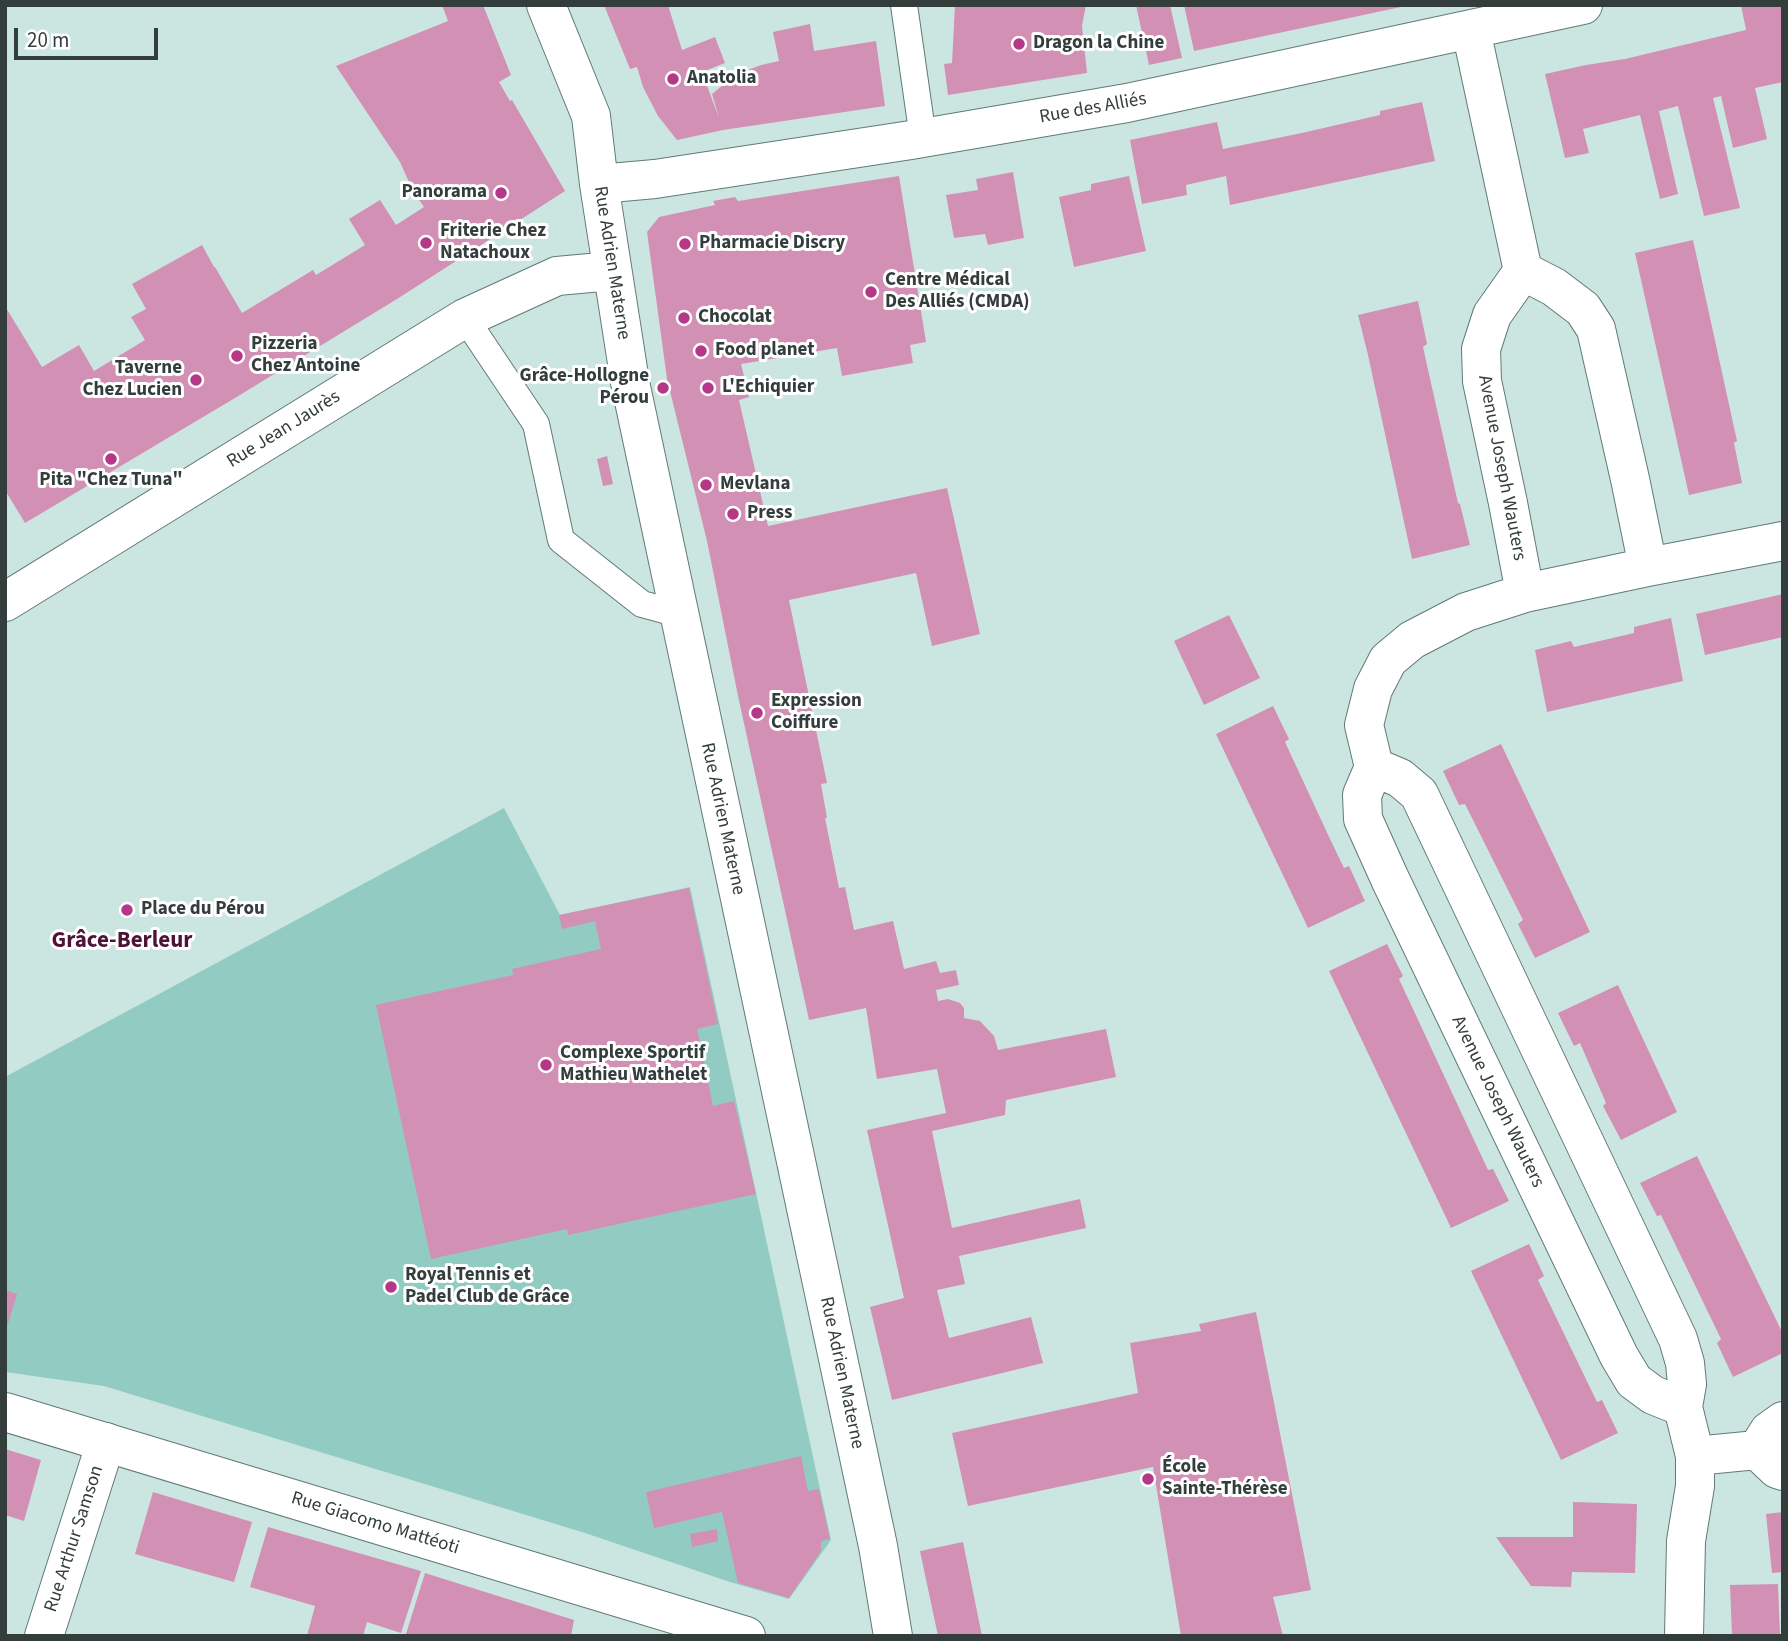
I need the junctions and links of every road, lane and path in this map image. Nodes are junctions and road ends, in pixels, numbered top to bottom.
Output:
1 (546, 5) edge
2 (904, 5) edge
3 (1583, 5) edge
4 (1471, 30) junction
5 (923, 138) junction
6 (598, 184) junction
7 (612, 271) junction
8 (1523, 271) junction
9 (465, 318) junction
10 (1783, 541) edge
11 (1648, 566) junction
12 (1525, 593) junction
13 (5, 602) edge
14 (679, 614) junction
15 (1374, 767) junction
16 (1683, 1407) junction
17 (5, 1412) edge
18 (1783, 1421) edge
19 (106, 1442) junction
20 (1695, 1456) junction
21 (1770, 1460) edge
22 (44, 1636) edge
23 (746, 1636) edge
24 (893, 1636) edge
25 (1684, 1636) edge

1 - 6 street, Rue Adrien Materne
2 - 5 lane
3 - 4 street, Rue des Alliés
4 - 5 street, Rue des Alliés
4 - 8 street
5 - 6 street, Rue des Alliés
6 - 7 street, Rue Adrien Materne
7 - 9 street, Rue Jean Jaurès
7 - 14 street, Rue Adrien Materne
8 - 11 street
8 - 12 street, Avenue Joseph Wauters
9 - 13 street, Rue Jean Jaurès
9 - 14 lane
10 - 11 street
11 - 12 street
12 - 15 street
14 - 24 street, Rue Adrien Materne
15 - 16 street
15 - 16 street, Avenue Joseph Wauters
16 - 20 street
17 - 19 street, Rue Giacomo Mattéoti
18 - 21 street
19 - 22 street, Rue Arthur Samson
19 - 23 street, Rue Giacomo Mattéoti
20 - 21 street
20 - 25 street

